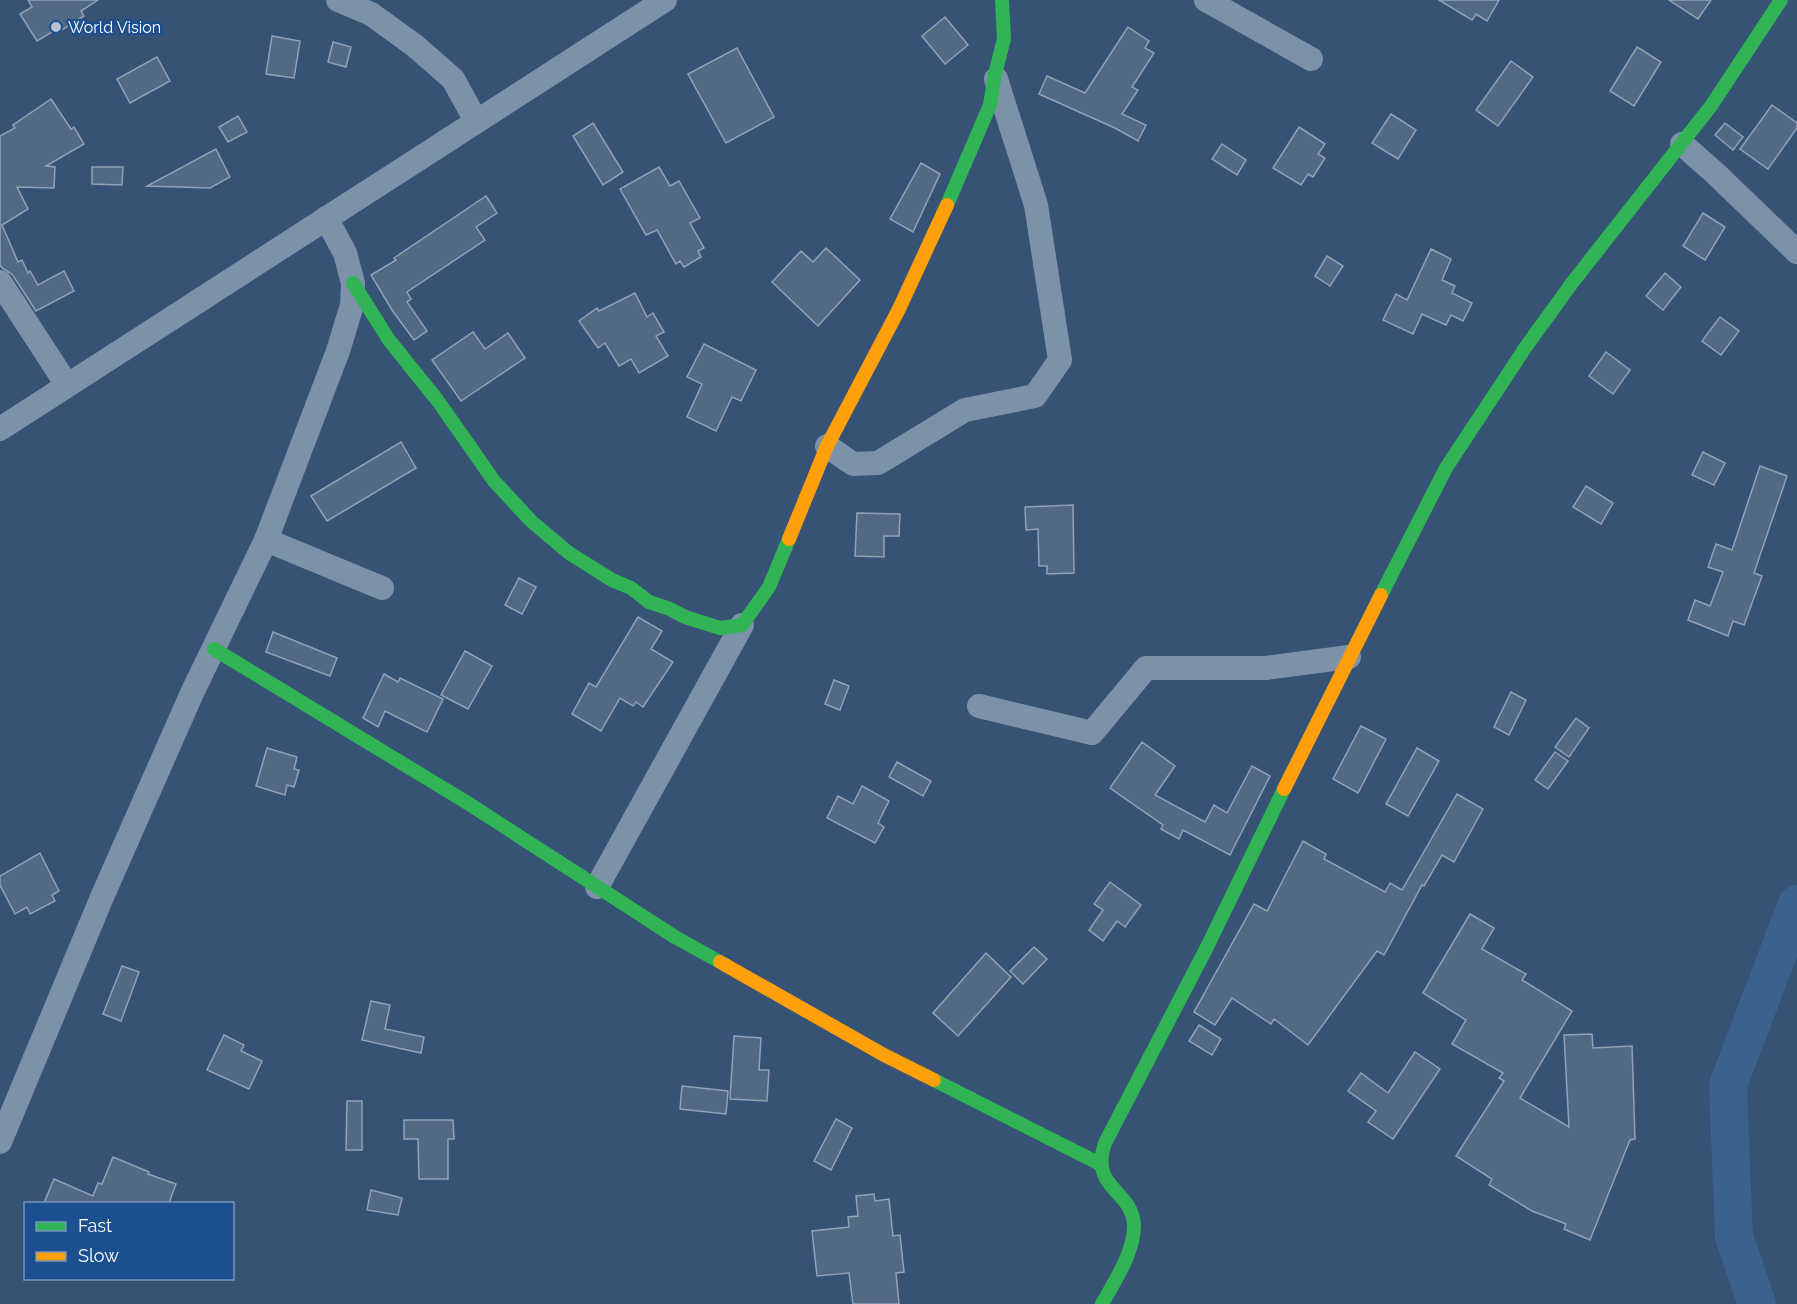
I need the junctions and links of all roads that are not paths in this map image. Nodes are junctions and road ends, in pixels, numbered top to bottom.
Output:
1 (338, 0) edge
2 (665, 0) edge
3 (1002, 0) edge
4 (1206, 0) edge
5 (1781, 0) edge
6 (1311, 59) dead end
7 (995, 74) junction
8 (476, 121) junction
9 (1682, 144) junction
10 (326, 218) junction
11 (1797, 252) edge
12 (0, 282) edge
13 (353, 283) junction
14 (67, 385) junction
15 (0, 429) edge
16 (827, 446) junction
17 (266, 540) junction
18 (382, 588) dead end
19 (742, 625) junction
20 (214, 649) junction
21 (1349, 657) junction
22 (979, 706) dead end
23 (597, 887) junction
24 (0, 1142) edge
25 (1100, 1164) junction
26 (1102, 1304) edge

1 - 8 street
2 - 8 street
3 - 7 street
4 - 6 street
5 - 9 street
7 - 16 street
7 - 16 street
8 - 10 street
9 - 11 street
9 - 21 street
10 - 13 street
10 - 14 street
12 - 14 street
13 - 17 street
13 - 19 street
14 - 15 street
16 - 19 street
17 - 18 street
17 - 20 street
19 - 23 street
20 - 23 street
20 - 24 street
21 - 22 street
21 - 25 street
23 - 25 street
25 - 26 street

